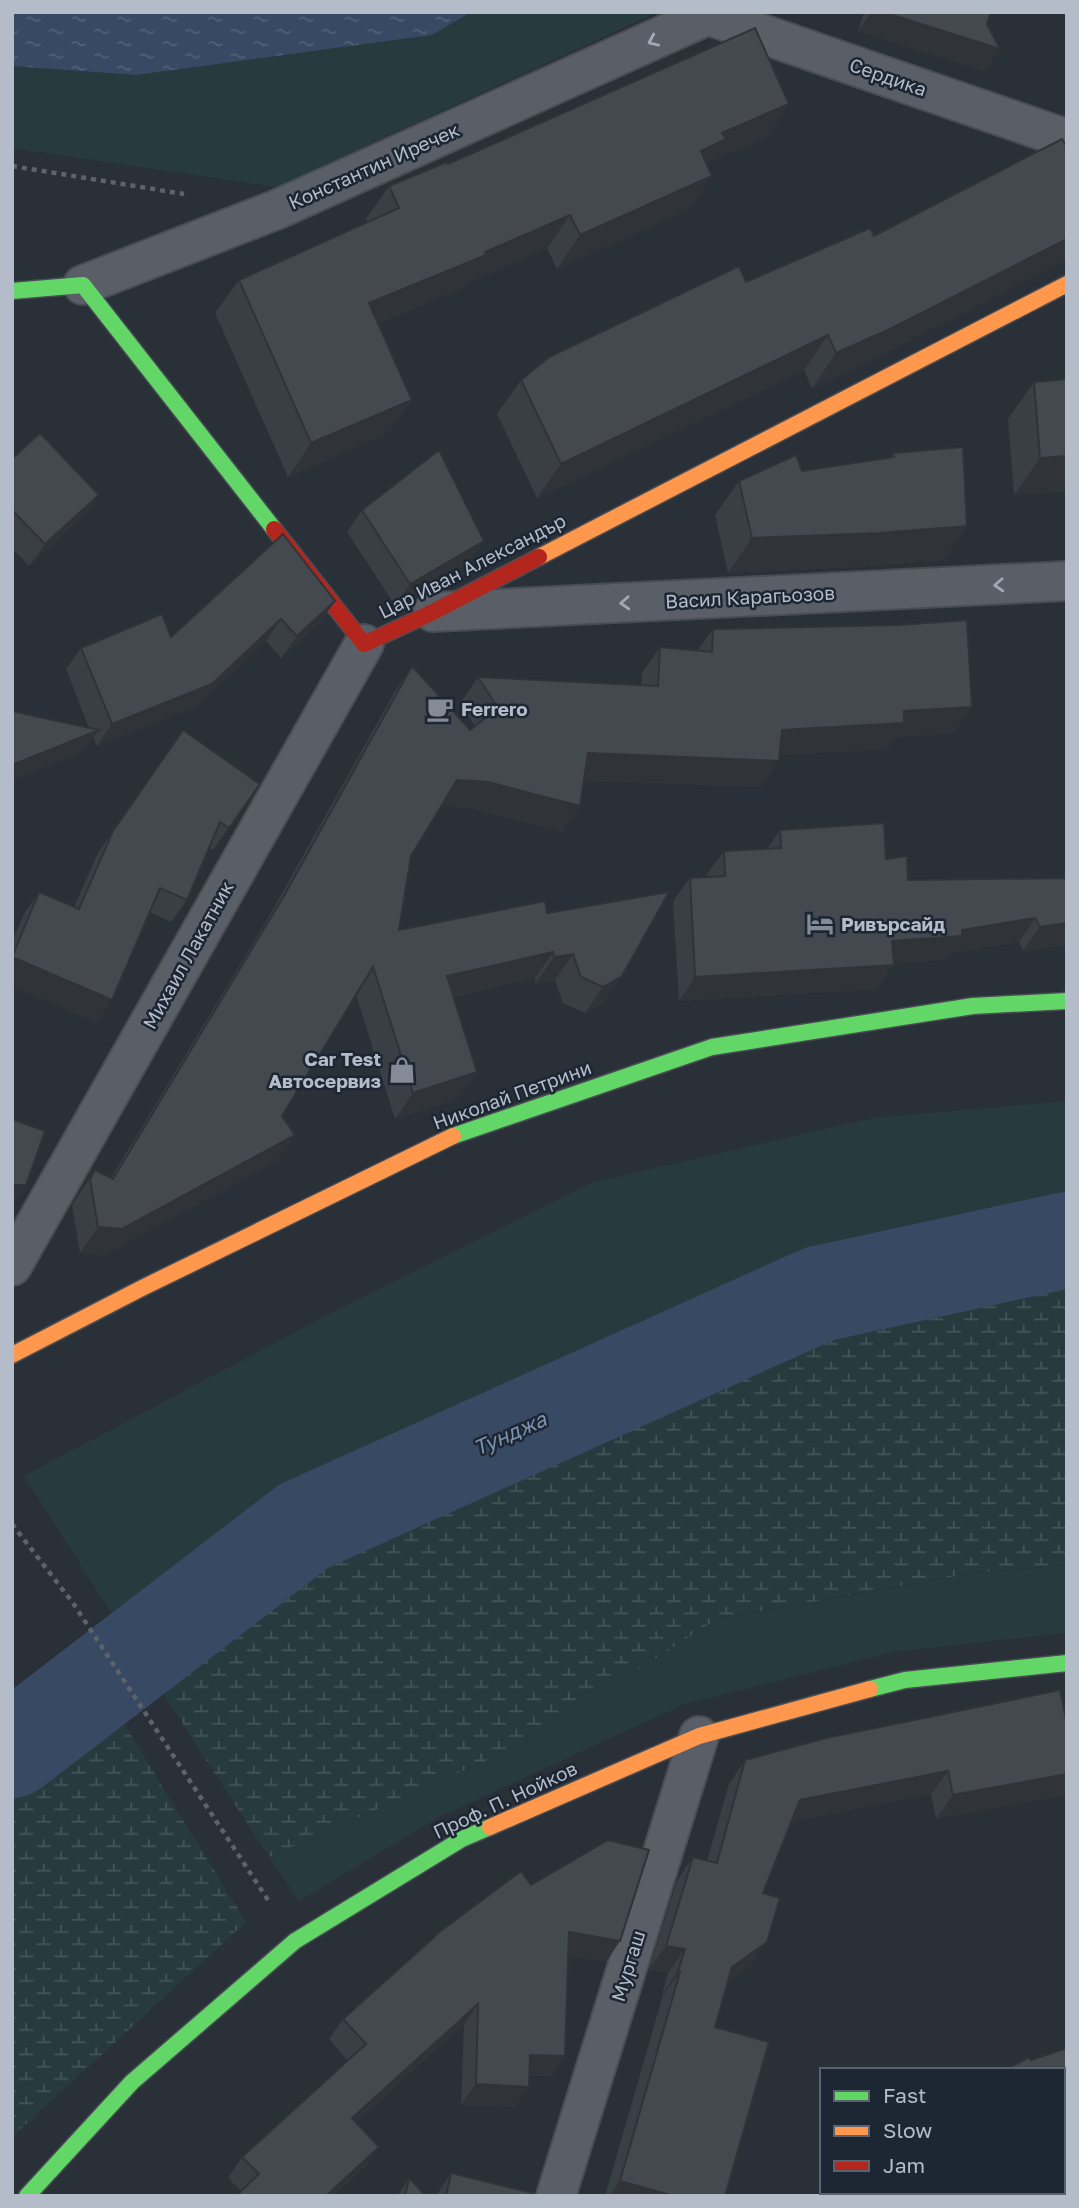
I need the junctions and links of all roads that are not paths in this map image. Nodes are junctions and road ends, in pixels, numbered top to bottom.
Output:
1 (712, 14) edge
2 (1067, 139) edge
3 (1067, 284) edge
4 (83, 285) junction
5 (12, 290) edge
6 (1067, 581) edge
7 (433, 612) junction
8 (364, 644) junction
9 (1067, 1001) edge
10 (12, 1266) edge
11 (12, 1355) edge
12 (1067, 1663) edge
13 (699, 1736) junction
14 (27, 2196) edge
15 (556, 2196) edge

1 - 2 street, Сердика
1 -> 4 street, Константин Иречек
3 - 7 street, Цар Иван Александър
4 - 5 street
4 - 8 street
6 -> 7 street, Васил Карагьозов
7 - 8 street, Цар Иван Александър
8 - 10 street, Михаил Лакатник
9 - 11 street, Николай Петрини
12 - 13 street, Проф. П. Нойков
13 - 14 street, Проф. П. Нойков
13 - 15 street, Мургаш

